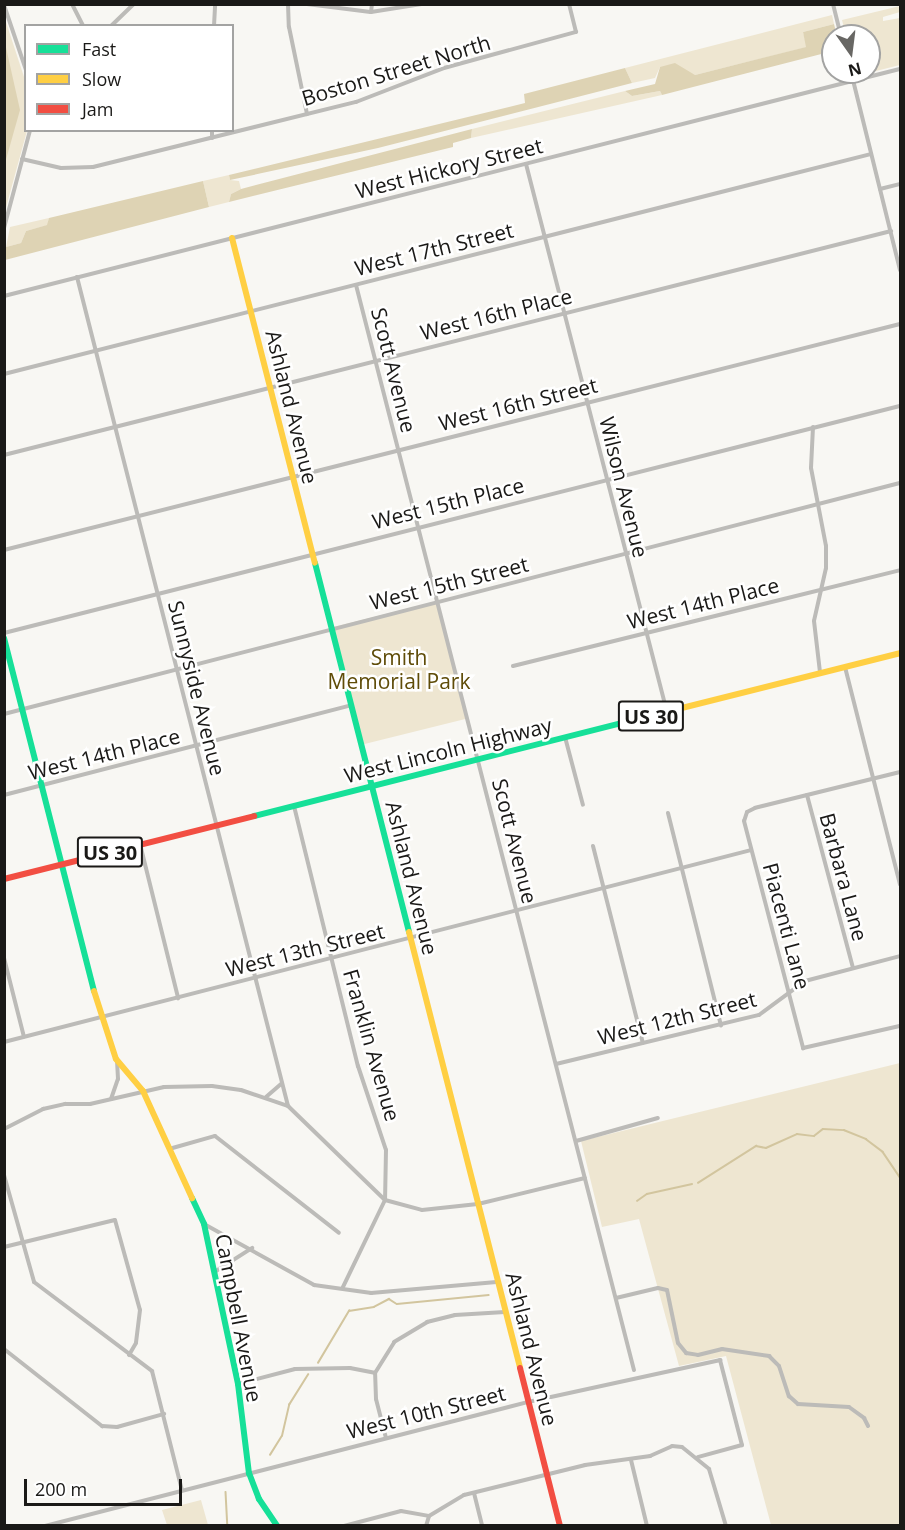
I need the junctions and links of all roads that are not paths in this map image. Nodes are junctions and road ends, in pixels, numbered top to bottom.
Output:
1 (72, 4) edge
2 (134, 4) edge
3 (215, 4) edge
4 (288, 4) edge
5 (307, 4) edge
6 (372, 4) edge
7 (421, 4) edge
8 (569, 4) edge
9 (833, 4) edge
10 (4, 5) edge
11 (371, 12) junction
12 (82, 24) edge
13 (113, 24) edge
14 (214, 24) edge
15 (838, 24) edge
16 (24, 64) edge
17 (900, 69) edge
18 (881, 74) edge
19 (845, 84) edge
20 (854, 84) edge
21 (307, 114) junction
22 (29, 132) edge
23 (212, 132) edge
24 (212, 138) junction
25 (871, 154) junction
26 (22, 159) junction
27 (526, 165) junction
28 (900, 184) edge
29 (880, 189) junction
30 (4, 228) edge
31 (891, 231) junction
32 (544, 237) junction
33 (232, 238) junction
34 (899, 254) edge
35 (900, 270) edge
36 (77, 277) junction
37 (356, 285) junction
38 (4, 296) edge
39 (251, 311) junction
40 (564, 313) junction
41 (900, 324) edge
42 (96, 351) junction
43 (376, 360) junction
44 (4, 374) edge
45 (270, 385) junction
46 (587, 402) junction
47 (900, 406) edge
48 (116, 426) junction
49 (813, 427) junction
50 (399, 449) junction
51 (4, 455) edge
52 (293, 476) junction
53 (607, 479) junction
54 (900, 483) edge
55 (818, 504) junction
56 (139, 516) junction
57 (418, 526) junction
58 (4, 550) edge
59 (626, 553) junction
60 (312, 554) junction
61 (900, 570) edge
62 (821, 590) junction
63 (158, 594) junction
64 (438, 601) junction
65 (332, 629) junction
66 (4, 633) edge
67 (646, 633) junction
68 (4, 638) edge
69 (900, 653) edge
70 (513, 666) dead end
71 (845, 667) junction
72 (177, 669) junction
73 (820, 673) junction
74 (351, 705) junction
75 (22, 709) junction
76 (666, 712) junction
77 (4, 714) edge
78 (565, 737) junction
79 (196, 746) junction
80 (479, 759) junction
81 (900, 772) edge
82 (873, 778) junction
83 (42, 785) junction
84 (372, 786) junction
85 (4, 795) edge
86 (807, 795) junction
87 (583, 805) dead end
88 (294, 806) junction
89 (668, 813) dead end
90 (216, 825) junction
91 (140, 844) junction
92 (593, 846) dead end
93 (751, 850) junction
94 (62, 864) junction
95 (682, 870) junction
96 (4, 879) edge
97 (900, 884) edge
98 (604, 889) junction
99 (518, 912) junction
100 (410, 939) junction
101 (900, 956) edge
102 (4, 958) edge
103 (332, 958) junction
104 (853, 968) junction
105 (255, 978) junction
106 (789, 993) junction
107 (178, 998) junction
108 (101, 1017) junction
109 (721, 1025) junction
110 (900, 1026) edge
111 (24, 1037) junction
112 (4, 1042) edge
113 (643, 1042) junction
114 (116, 1059) junction
115 (556, 1064) junction
116 (282, 1083) junction
117 (143, 1091) junction
118 (266, 1097) junction
119 (111, 1099) junction
120 (288, 1106) junction
121 (658, 1118) dead end
122 (4, 1129) edge
123 (576, 1141) junction
124 (170, 1149) junction
125 (4, 1175) edge
126 (585, 1178) junction
127 (385, 1200) junction
128 (478, 1204) junction
129 (204, 1224) junction
130 (339, 1233) dead end
131 (22, 1243) junction
132 (4, 1247) edge
133 (252, 1248) junction
134 (216, 1270) junction
135 (498, 1282) junction
136 (343, 1287) junction
137 (616, 1298) junction
138 (505, 1312) junction
139 (4, 1349) edge
140 (129, 1354) junction
141 (634, 1370) dead end
142 (375, 1373) junction
143 (238, 1384) junction
144 (528, 1402) junction
145 (164, 1414) junction
146 (868, 1426) dead end
147 (386, 1438) junction
148 (698, 1457) junction
149 (631, 1460) junction
150 (249, 1473) junction
151 (546, 1473) junction
152 (182, 1490) junction
153 (474, 1492) junction
154 (429, 1516) junction
155 (45, 1526) edge
156 (277, 1526) edge
157 (344, 1526) edge
158 (426, 1526) edge
159 (482, 1526) edge
160 (560, 1526) edge
161 (647, 1526) edge
162 (726, 1526) edge

1 - 12 street
2 - 13 street
3 - 14 street
4 - 21 street
5 - 11 street
6 - 11 street
7 - 11 street
8 - 21 street, Boston Street North
9 - 15 street
10 - 16 street
17 - 18 street, West Hickory Street
19 - 27 street, West Hickory Street
20 - 25 street
21 - 24 street, Boston Street North
22 - 26 street
23 - 24 street
24 - 26 street, Boston Street North
25 - 29 street
25 - 32 street, West 17th Street
26 - 30 street
27 - 32 street, Wilson Avenue
27 - 33 street, West Hickory Street
28 - 29 street
29 - 31 street
31 - 34 street
31 - 40 street, West 16th Place
32 - 37 street, West 17th Street
32 - 40 street, Wilson Avenue
33 - 36 street, West Hickory Street
33 - 39 street, Ashland Avenue
34 - 35 street
36 - 38 street, West Hickory Street
36 - 42 street, Sunnyside Avenue
37 - 39 street, West 17th Street
37 - 43 street, Scott Avenue
39 - 42 street, West 17th Street
39 - 45 street, Ashland Avenue
40 - 43 street, West 16th Place
40 - 46 street, Wilson Avenue
41 - 46 street, West 16th Street
42 - 44 street, West 17th Street
42 - 48 street, Sunnyside Avenue
43 - 45 street, West 16th Place
43 - 50 street, Scott Avenue
45 - 48 street, West 16th Place
45 - 52 street, Ashland Avenue
46 - 50 street, West 16th Street
46 - 53 street, Wilson Avenue
47 - 49 street, West 15th Place
48 - 51 street, West 16th Place
48 - 56 street, Sunnyside Avenue
49 - 53 street, West 15th Place
49 - 55 street
50 - 52 street, West 16th Street
50 - 57 street, Scott Avenue
52 - 56 street, West 16th Street
52 - 60 street, Ashland Avenue
53 - 57 street, West 15th Place
53 - 59 street, Wilson Avenue
54 - 55 street, West 15th Street
55 - 59 street, West 15th Street
55 - 62 street
56 - 58 street, West 16th Street
56 - 63 street, Sunnyside Avenue
57 - 60 street, West 15th Place
57 - 64 street, Scott Avenue
59 - 64 street, West 15th Street
59 - 67 street, Wilson Avenue
60 - 63 street, West 15th Place
60 - 65 street, Ashland Avenue
61 - 62 street, West 14th Place
62 - 67 street, West 14th Place
62 - 73 street
63 - 66 street, West 15th Place
63 - 72 street, Sunnyside Avenue
64 - 65 street, West 15th Street
64 - 80 street, Scott Avenue
65 - 72 street, West 15th Street
65 - 74 street, Ashland Avenue
67 - 70 street, West 14th Place
67 - 76 street, Wilson Avenue
68 - 75 street, Campbell Avenue
69 - 71 street, West Lincoln Highway / US 30
71 - 73 street, West Lincoln Highway / US 30
71 - 82 street
72 - 75 street, West 15th Street
72 - 79 street, Sunnyside Avenue
73 - 76 street, West Lincoln Highway / US 30
74 - 79 street, West 14th Place
74 - 84 street, Ashland Avenue
75 - 77 street, West 15th Street
75 - 83 street, Campbell Avenue
76 - 78 street, West Lincoln Highway / US 30
78 - 80 street, West Lincoln Highway / US 30
78 - 87 street
79 - 83 street, West 14th Place
79 - 90 street, Sunnyside Avenue
80 - 84 street, West Lincoln Highway / US 30
80 - 99 street, Scott Avenue
81 - 82 street
82 - 86 street
82 - 97 street
83 - 85 street, West 14th Place
83 - 94 street, Campbell Avenue
84 - 88 street, West Lincoln Highway / US 30
84 - 100 street, Ashland Avenue
86 - 93 street, Piacenti Lane
86 - 104 street, Barbara Lane
88 - 90 street, West Lincoln Highway / US 30
88 - 103 street, Franklin Avenue
89 - 95 street
90 - 91 street, West Lincoln Highway / US 30
90 - 105 street, Sunnyside Avenue
91 - 94 street, West Lincoln Highway / US 30
91 - 107 street
92 - 98 street
93 - 95 street, West 13th Street
93 - 106 street, Piacenti Lane
94 - 96 street, West Lincoln Highway / US 30
94 - 108 street, Campbell Avenue
95 - 98 street, West 13th Street
95 - 109 street
98 - 99 street, West 13th Street
98 - 113 street
99 - 100 street, West 13th Street
99 - 115 street, Scott Avenue
100 - 103 street, West 13th Street
100 - 128 street, Ashland Avenue
101 - 104 street, West 12th Street
102 - 111 street
103 - 105 street, West 13th Street
103 - 127 street, Franklin Avenue
104 - 106 street, West 12th Street
105 - 107 street, West 13th Street
105 - 116 street, Sunnyside Avenue
106 - 109 street, West 12th Street
106 - 110 street, Piacenti Lane
107 - 108 street, West 13th Street
108 - 111 street, West 13th Street
108 - 114 street, Campbell Avenue
109 - 113 street, West 12th Street
111 - 112 street, West 13th Street
113 - 115 street, West 12th Street
114 - 117 street, Campbell Avenue
114 - 119 street, Campbell Avenue
115 - 123 street, Scott Avenue
116 - 118 street
116 - 120 street, Sunnyside Avenue
117 - 118 street
117 - 119 street
117 - 124 street, Campbell Avenue
118 - 120 street
119 - 122 street
120 - 127 street
121 - 123 street
123 - 126 street, Scott Avenue
124 - 129 street, Campbell Avenue
124 - 130 street
125 - 131 street
126 - 128 street
126 - 137 street, Scott Avenue
127 - 128 street
127 - 136 street, Franklin Avenue
128 - 135 street, Ashland Avenue
129 - 133 street
129 - 134 street, Campbell Avenue
131 - 132 street
131 - 140 street
131 - 140 street
133 - 134 street
133 - 136 street
134 - 143 street, Campbell Avenue
135 - 136 street
135 - 138 street, Ashland Avenue
137 - 141 street, Scott Avenue
137 - 146 street
138 - 142 street
138 - 144 street, Ashland Avenue
139 - 145 street
140 - 145 street
142 - 143 street
142 - 147 street
143 - 150 street, Campbell Avenue
144 - 147 street, West 10th Street
144 - 148 street, West 10th Street
144 - 151 street, Ashland Avenue
145 - 152 street
147 - 150 street, West 10th Street
148 - 149 street
148 - 162 street
149 - 151 street
149 - 161 street
150 - 152 street, West 10th Street
150 - 156 street, Campbell Avenue
151 - 153 street
151 - 160 street, Ashland Avenue
152 - 155 street, West 10th Street
153 - 154 street
153 - 159 street
154 - 157 street
154 - 158 street

